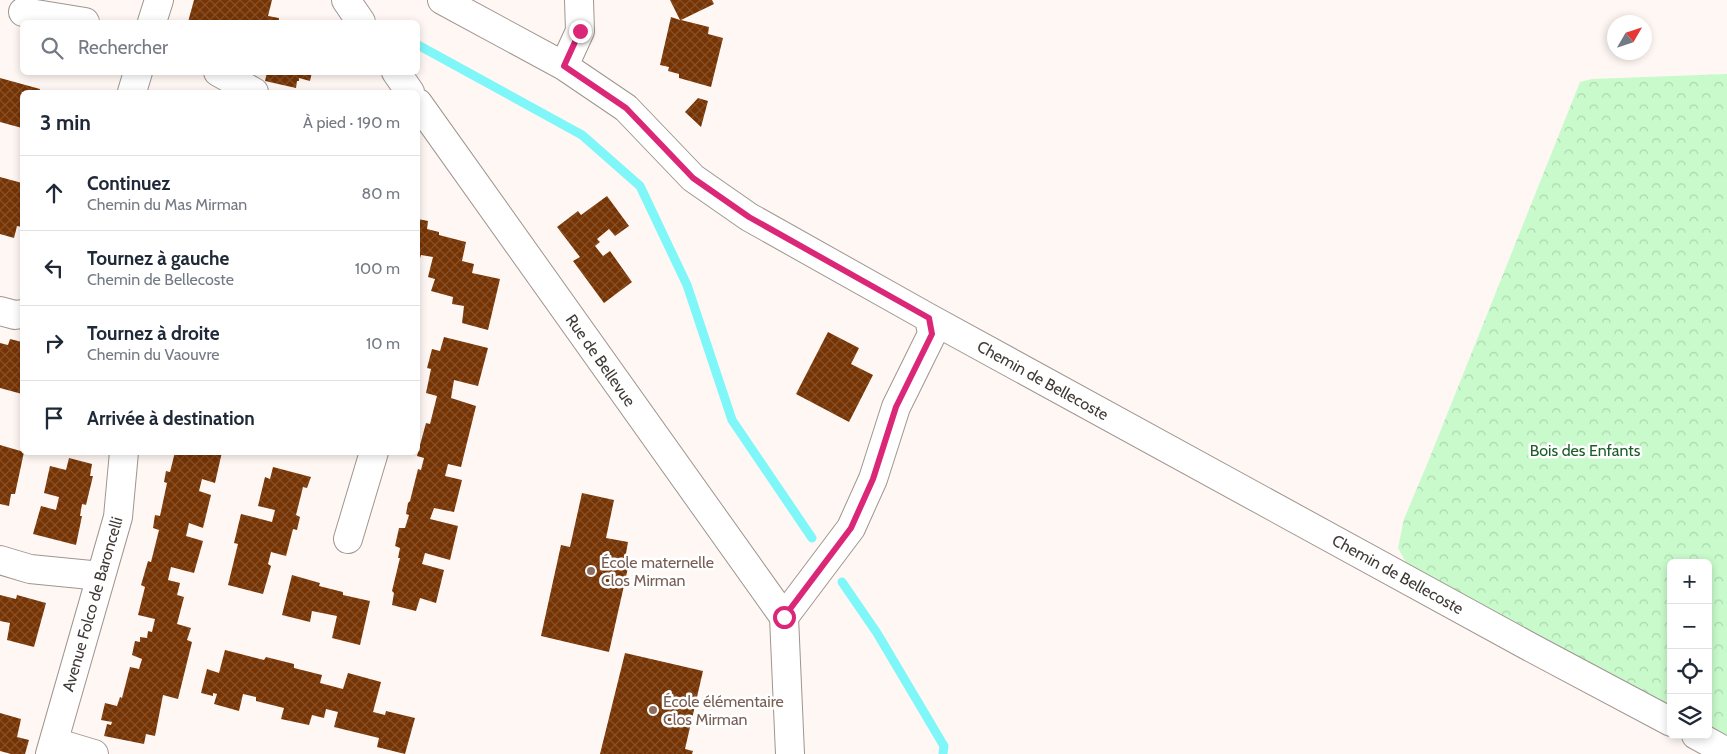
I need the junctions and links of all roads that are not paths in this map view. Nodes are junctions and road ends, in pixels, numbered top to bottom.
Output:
1 (159, 0) edge
2 (346, 0) edge
3 (442, 0) edge
4 (579, 0) edge
5 (24, 12) dead end
6 (73, 20) edge
7 (153, 20) edge
8 (360, 20) edge
9 (564, 66) junction
10 (137, 75) edge
11 (223, 75) edge
12 (398, 75) edge
13 (133, 90) edge
14 (250, 90) edge
15 (409, 90) edge
16 (420, 106) edge
17 (0, 311) edge
18 (20, 314) edge
19 (929, 318) junction
20 (124, 455) edge
21 (373, 455) edge
22 (348, 539) dead end
23 (0, 560) edge
24 (101, 576) junction
25 (784, 617) junction
26 (1667, 720) edge
27 (1703, 739) edge
28 (52, 748) edge
29 (1727, 752) edge
30 (94, 754) edge
31 (790, 754) edge

1 - 7 street
2 - 8 street
3 - 9 street, Chemin de Bellecoste
4 - 9 street
5 - 6 street
9 - 19 street, Chemin de Bellecoste
10 - 13 street
11 - 14 street
12 - 15 street
16 - 25 street, Rue de Bellevue
17 - 18 street
19 - 25 street
19 - 26 street, Chemin de Bellecoste
20 - 24 street, Avenue Folco de Baroncelli
21 - 22 street
23 - 24 street
24 - 28 street, Avenue Folco de Baroncelli
25 - 31 street
27 - 29 street
28 - 30 street

